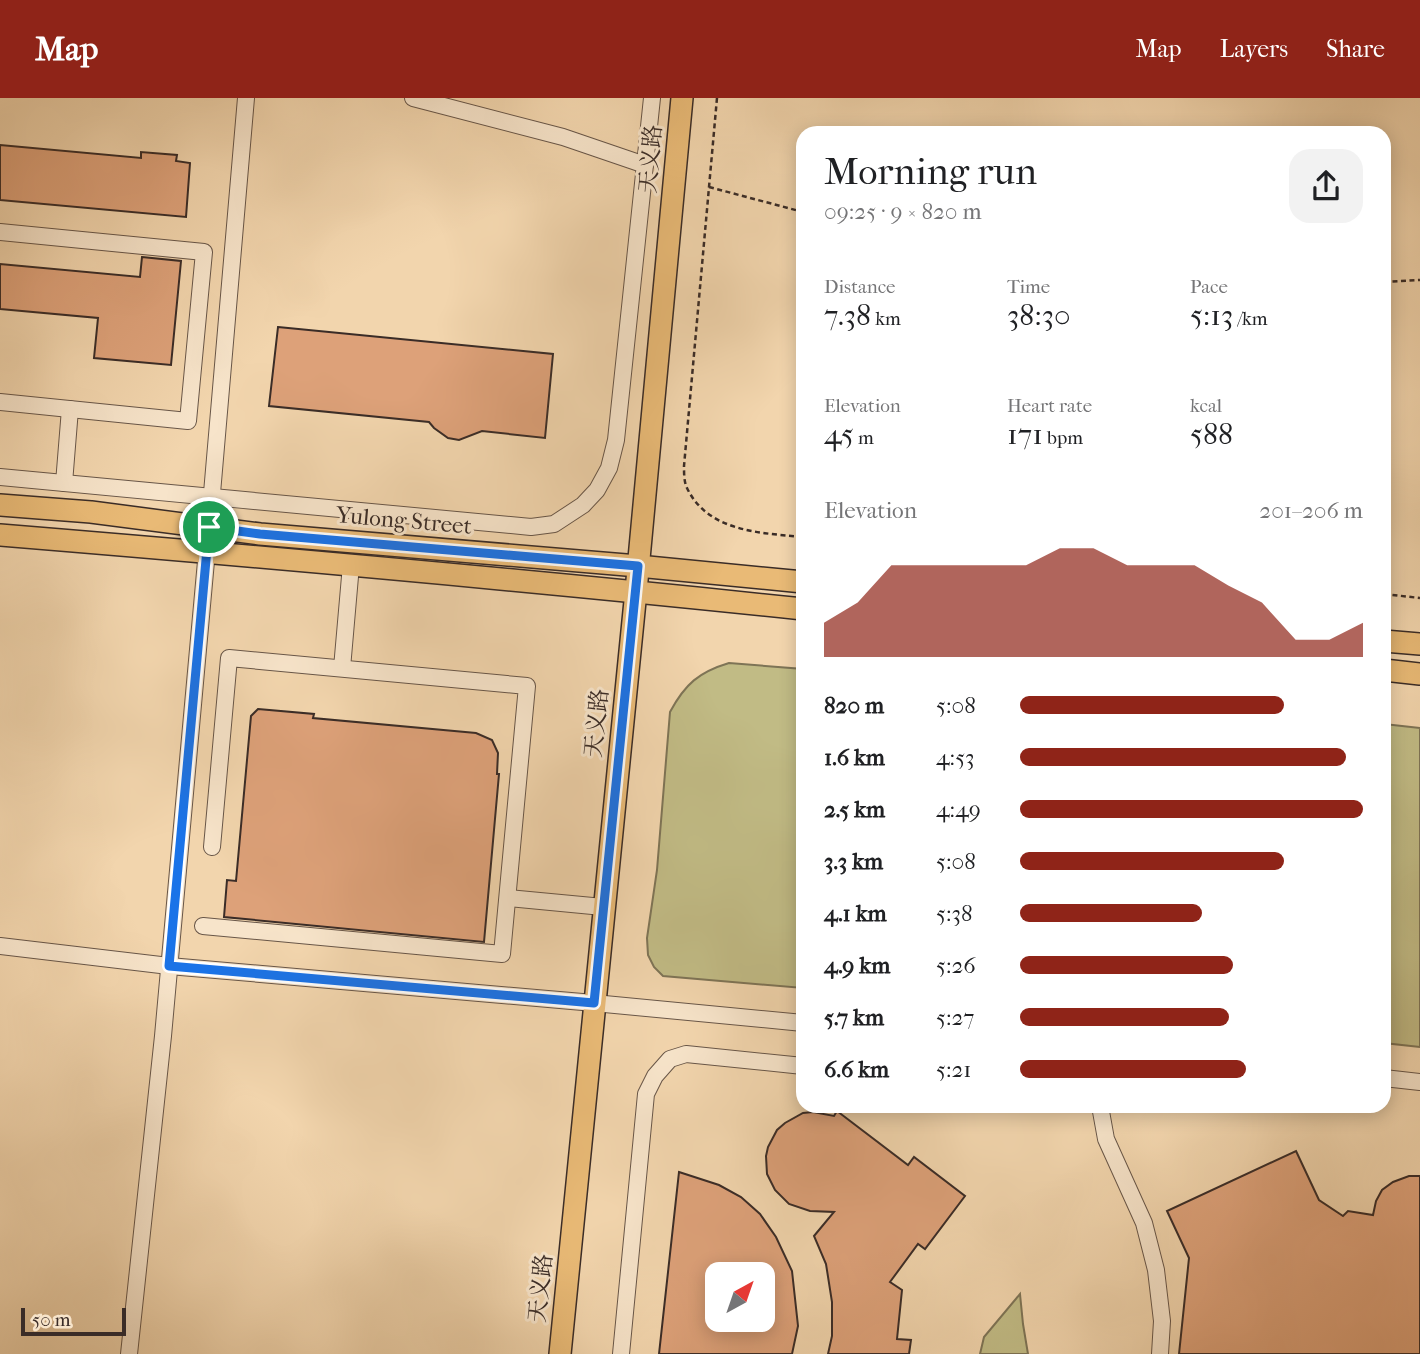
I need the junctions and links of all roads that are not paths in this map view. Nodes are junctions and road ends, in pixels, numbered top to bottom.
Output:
1 (246, 98) edge
2 (413, 98) edge
3 (652, 98) edge
4 (682, 98) edge
5 (645, 165) junction
6 (0, 232) edge
7 (0, 402) edge
8 (70, 409) junction
9 (0, 477) edge
10 (64, 482) junction
11 (212, 497) junction
12 (0, 505) edge
13 (209, 527) junction
14 (0, 535) edge
15 (206, 552) junction
16 (351, 565) junction
17 (638, 566) junction
18 (796, 581) edge
19 (636, 591) junction
20 (796, 608) edge
21 (1391, 642) edge
22 (1420, 645) edge
23 (342, 668) junction
24 (1391, 671) edge
25 (1420, 674) edge
26 (212, 847) dead end
27 (508, 898) junction
28 (603, 907) junction
29 (203, 926) dead end
30 (0, 946) edge
31 (169, 966) junction
32 (594, 1003) junction
33 (796, 1022) edge
34 (796, 1065) edge
35 (1391, 1079) edge
36 (1420, 1082) edge
37 (1101, 1113) edge
38 (129, 1354) edge
39 (560, 1354) edge
40 (621, 1354) edge
41 (1160, 1354) edge

1 - 11 street
2 - 5 street
3 - 5 street
4 - 17 main road, 天义路
5 - 11 street
6 - 8 street
7 - 8 street
8 - 10 street
9 - 10 street
10 - 11 street
11 - 13 street
12 - 13 main road, Yulong Street
13 - 15 street
13 - 17 main road, Yulong Street
14 - 15 main road
15 - 16 main road
15 - 31 street
16 - 19 main road
16 - 23 street
17 - 18 main road, Yulong Street
17 - 19 main road, 天义路
19 - 20 main road
19 - 28 main road, 天义路
21 - 22 main road
23 - 26 street
23 - 27 street
24 - 25 main road
27 - 28 street
27 - 29 street
28 - 32 main road, 天义路
30 - 31 street
31 - 32 street
31 - 38 street
32 - 33 street
32 - 39 main road, 天义路
34 - 40 street
35 - 36 street
37 - 41 street

